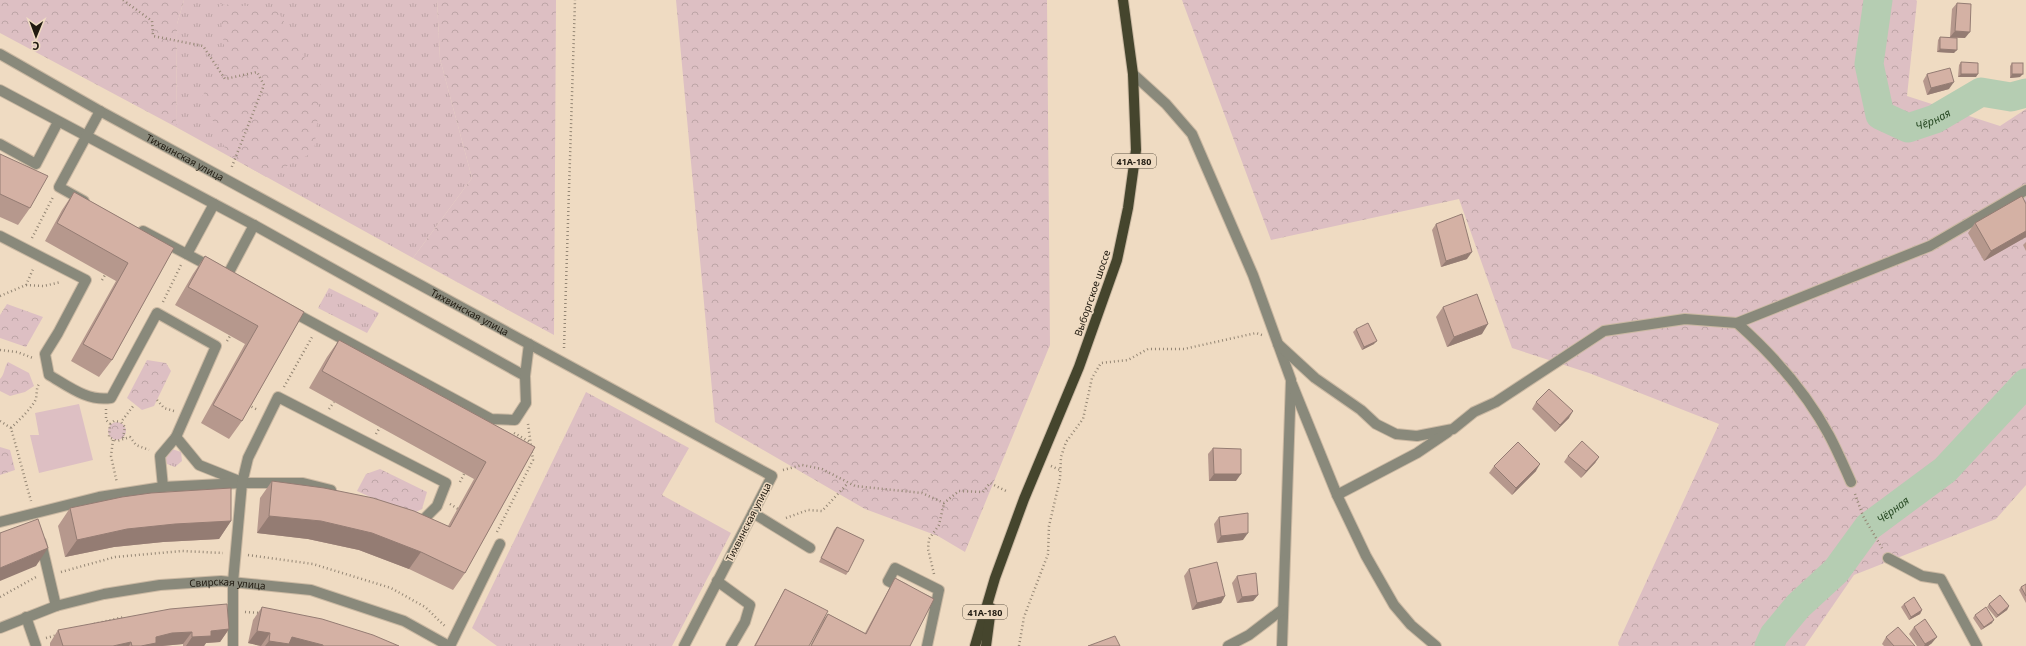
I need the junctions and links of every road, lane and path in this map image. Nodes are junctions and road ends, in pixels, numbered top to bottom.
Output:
1 (123, 0) edge
2 (575, 0) edge
3 (1123, 0) edge
4 (0, 54) edge
5 (1133, 74) junction
6 (0, 90) edge
7 (100, 111) junction
8 (58, 122) junction
9 (87, 136) junction
10 (0, 144) edge
11 (226, 178) junction
12 (58, 187) junction
13 (2026, 190) edge
14 (214, 204) junction
15 (93, 205) edge
16 (254, 225) junction
17 (134, 226) edge
18 (0, 236) edge
19 (27, 248) junction
20 (39, 254) junction
21 (187, 254) junction
22 (76, 274) junction
23 (105, 274) dead end
24 (227, 276) junction
25 (102, 280) dead end
26 (240, 283) edge
27 (26, 285) junction
28 (0, 296) edge
29 (280, 305) edge
30 (157, 313) junction
31 (1737, 323) junction
32 (319, 326) junction
33 (529, 344) junction
34 (1278, 344) junction
35 (0, 350) edge
36 (564, 353) dead end
37 (47, 363) junction
38 (48, 375) junction
39 (525, 376) junction
40 (1291, 380) junction
41 (278, 397) junction
42 (103, 399) junction
43 (157, 400) dead end
44 (334, 402) dead end
45 (134, 405) dead end
46 (248, 405) edge
47 (329, 409) dead end
48 (258, 410) edge
49 (180, 413) dead end
50 (0, 421) edge
51 (121, 422) junction
52 (110, 424) junction
53 (380, 427) dead end
54 (11, 428) junction
55 (1453, 429) junction
56 (376, 435) dead end
57 (176, 437) junction
58 (123, 438) junction
59 (113, 440) junction
60 (531, 442) dead end
61 (160, 456) junction
62 (533, 460) edge
63 (464, 474) dead end
64 (772, 476) junction
65 (460, 482) dead end
66 (1851, 482) joint
67 (242, 483) junction
68 (848, 483) junction
69 (162, 487) junction
70 (338, 492) edge
71 (1008, 492) dead end
72 (120, 494) junction
73 (1337, 495) junction
74 (448, 503) dead end
75 (944, 503) junction
76 (458, 509) edge
77 (753, 513) junction
78 (407, 518) edge
79 (36, 521) junction
80 (0, 522) edge
81 (768, 523) junction
82 (1874, 536) dead end
83 (500, 544) dead end
84 (810, 548) dead end
85 (1888, 558) dead end
86 (995, 578) junction
87 (718, 581) junction
88 (234, 582) junction
89 (939, 590) junction
90 (936, 605) junction
91 (56, 606) junction
92 (1283, 609) junction
93 (233, 610) junction
94 (260, 614) edge
95 (132, 616) edge
96 (26, 617) junction
97 (86, 626) edge
98 (0, 628) edge
99 (64, 632) edge
100 (35, 644) edge
101 (233, 646) edge
102 (449, 646) edge
103 (684, 646) edge
104 (731, 646) edge
105 (927, 646) edge
106 (975, 646) edge
107 (986, 646) edge
108 (1019, 646) edge
109 (1228, 646) edge
110 (1282, 646) edge
111 (1436, 646) edge
112 (1978, 646) edge

1 - 11 path
2 - 36 path
3 - 5 main road, Выборгское шоссе / 41А-180
4 - 7 street, Тихвинская улица
5 - 34 street
5 - 86 main road, Выборгское шоссе / 41А-180
6 - 8 street
7 - 9 street
7 - 11 street, Тихвинская улица
8 - 9 street
8 - 10 street
9 - 12 street
9 - 14 street
11 - 33 street, Тихвинская улица
12 - 15 street
12 - 19 path
13 - 31 street
14 - 16 street
14 - 21 street
16 - 24 street
16 - 39 street
17 - 21 street
18 - 19 street
19 - 20 street
20 - 22 street
20 - 27 path
21 - 24 street
21 - 30 path
22 - 27 path
22 - 37 street
23 - 25 path
24 - 26 street
27 - 28 path
29 - 32 street
30 - 42 street
30 - 57 street
31 - 55 street
31 - 66 street
32 - 39 street
32 - 41 path
33 - 39 street
33 - 64 street, Тихвинская улица
34 - 40 street
34 - 55 street
34 - 108 path
35 - 37 path
37 - 38 street
38 - 42 street
38 - 54 path
40 - 73 street
40 - 92 street
41 - 67 street
41 - 78 street
42 - 52 path
43 - 49 path
44 - 47 path
45 - 51 path
46 - 48 path
50 - 54 path
51 - 52 path
51 - 58 path
52 - 59 path
53 - 56 path
54 - 79 path
55 - 73 street
57 - 61 street
57 - 67 street
58 - 59 path
58 - 61 path
59 - 72 path
60 - 62 path
61 - 69 street
63 - 65 path
64 - 68 path
64 - 77 street, Тихвинская улица
66 - 82 path
67 - 69 street
67 - 70 street
67 - 88 street
68 - 75 path
68 - 81 path
69 - 72 street
71 - 75 path
72 - 79 street
73 - 111 street
74 - 76 path
75 - 89 path
77 - 81 street
77 - 87 street, Тихвинская улица
79 - 80 street
79 - 91 street
81 - 84 street
83 - 102 street
85 - 112 street
86 - 106 main road, Выборгское шоссе / 41А-180
86 - 107 main road, Выборгское шоссе / 41А-180
87 - 103 street, Тихвинская улица
87 - 104 street
88 - 91 street, Свирская улица
88 - 93 street
88 - 102 street, Свирская улица
89 - 90 street
89 - 90 street
90 - 105 street
91 - 96 street, Свирская улица
92 - 109 street
92 - 110 street
93 - 94 path
93 - 101 street
95 - 97 path
96 - 98 street, Свирская улица
96 - 100 street
99 - 100 path

